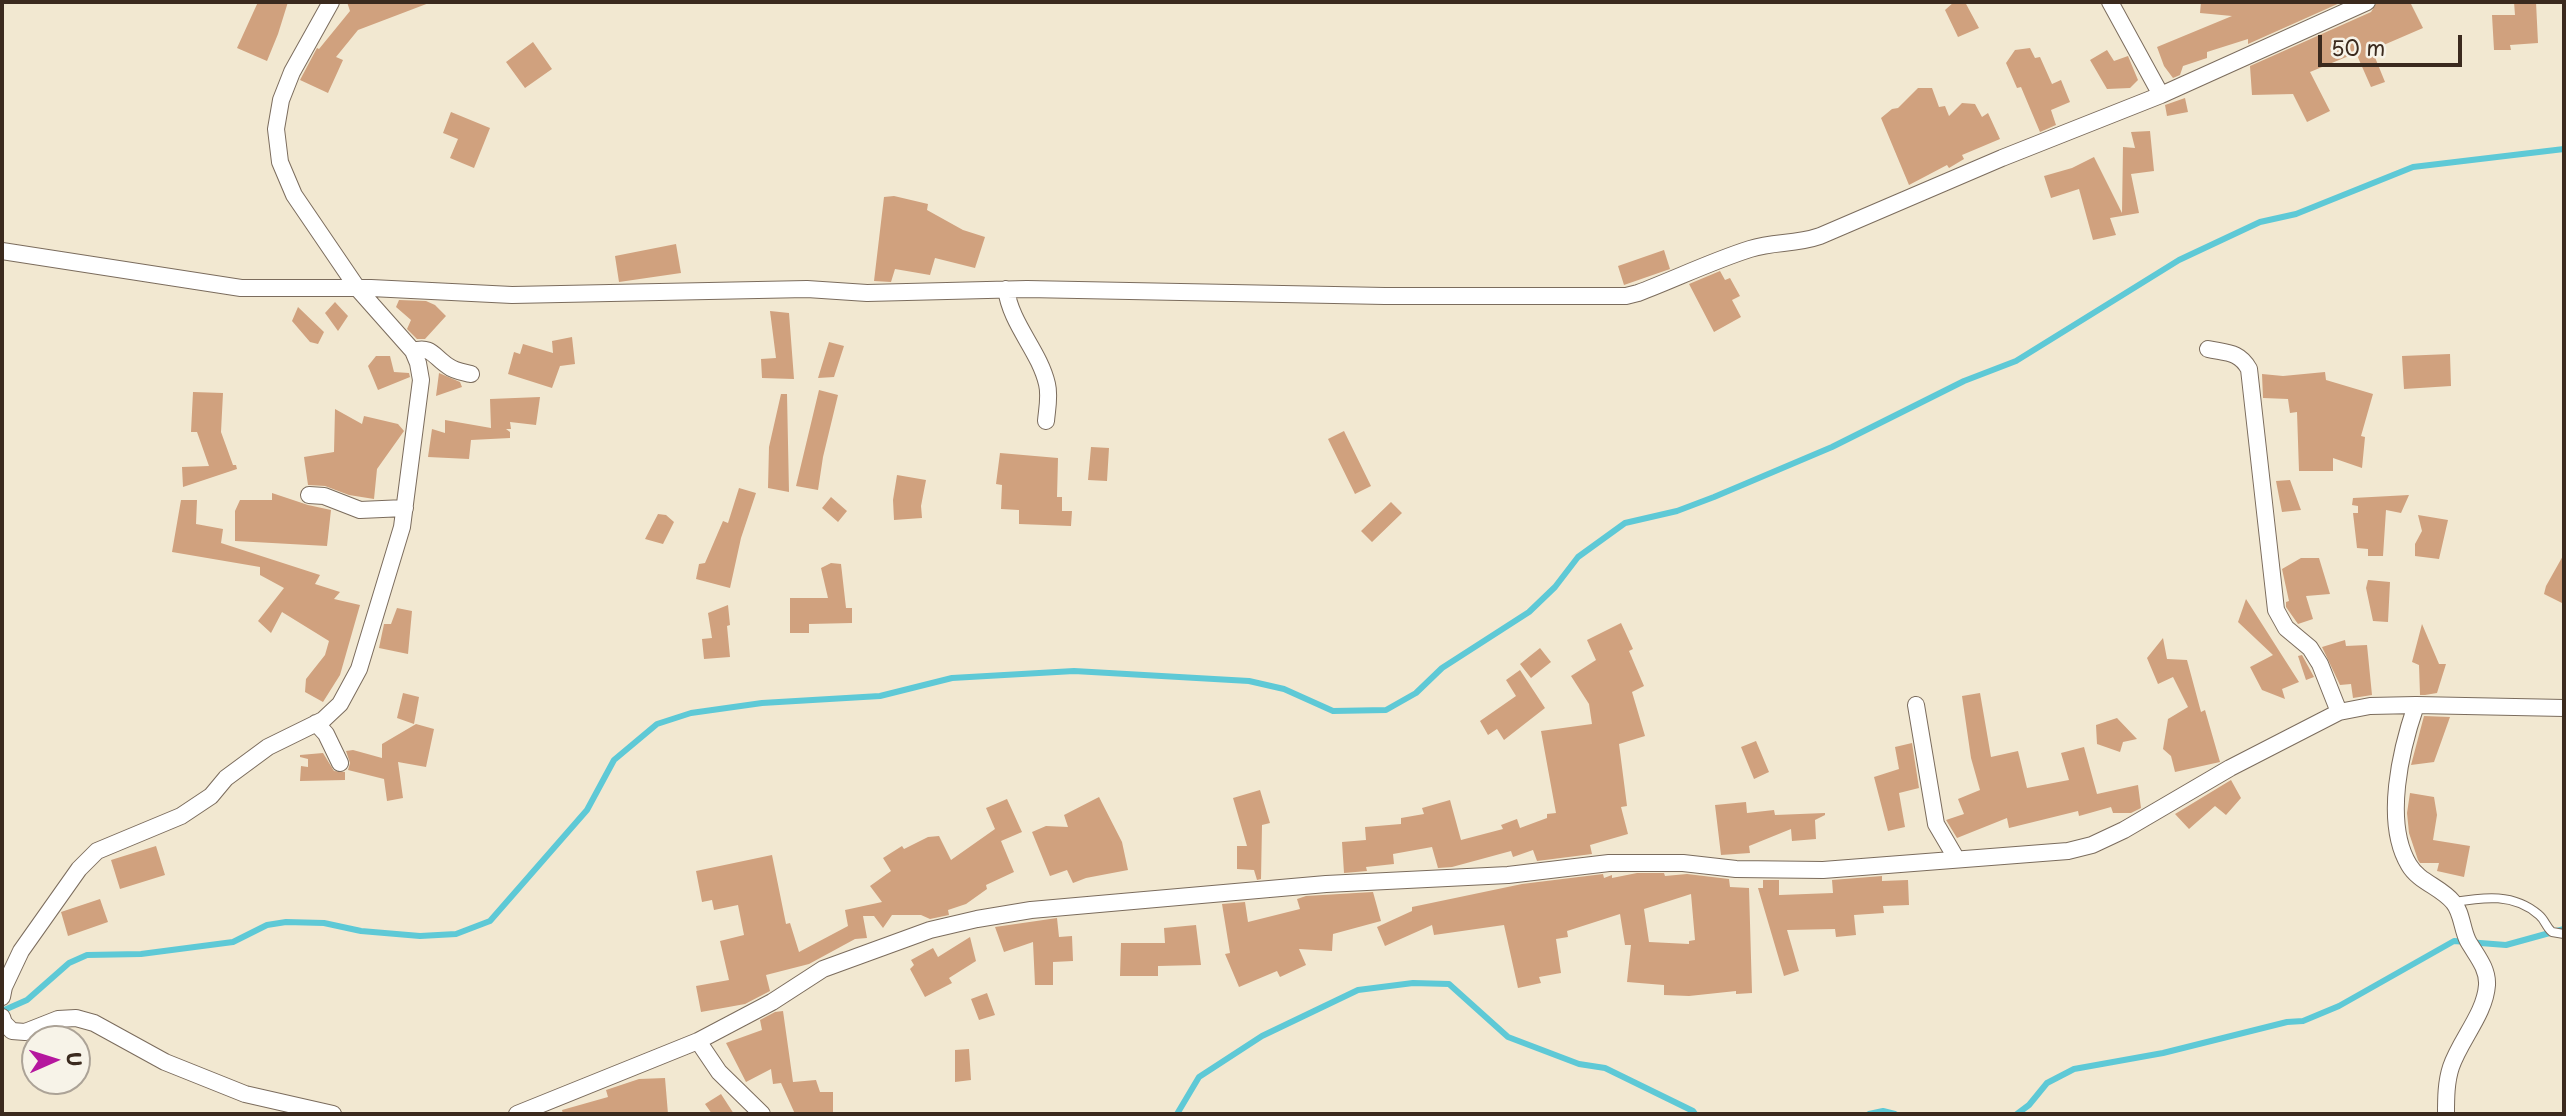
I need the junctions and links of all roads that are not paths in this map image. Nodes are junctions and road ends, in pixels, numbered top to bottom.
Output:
1 (331, 2) edge
2 (2110, 2) edge
3 (2367, 2) edge
4 (2161, 96) junction
5 (2, 251) edge
6 (358, 289) junction
7 (1006, 289) junction
8 (2208, 349) dead end
9 (413, 351) junction
10 (471, 374) dead end
11 (1045, 422) dead end
12 (309, 495) dead end
13 (405, 508) junction
14 (1916, 705) dead end
15 (2416, 705) junction
16 (2564, 708) edge
17 (2339, 712) junction
18 (316, 723) junction
19 (340, 763) dead end
20 (1956, 858) junction
21 (2454, 902) junction
22 (2564, 934) edge
23 (2, 998) edge
24 (2, 1017) edge
25 (698, 1041) junction
26 (333, 1114) edge
27 (517, 1114) edge
28 (762, 1114) edge
29 (2446, 1114) edge

1 - 6 street
2 - 4 street
3 - 4 street
4 - 7 street
5 - 6 street
6 - 7 street
6 - 9 street
7 - 11 street
8 - 17 street
9 - 10 street
9 - 13 street
12 - 13 street
13 - 18 street
14 - 20 street
15 - 16 street
15 - 17 street
15 - 21 street
17 - 20 street
18 - 19 street
18 - 23 street
20 - 25 street
21 - 22 lane
21 - 29 street
24 - 26 street
25 - 27 street
25 - 28 street

